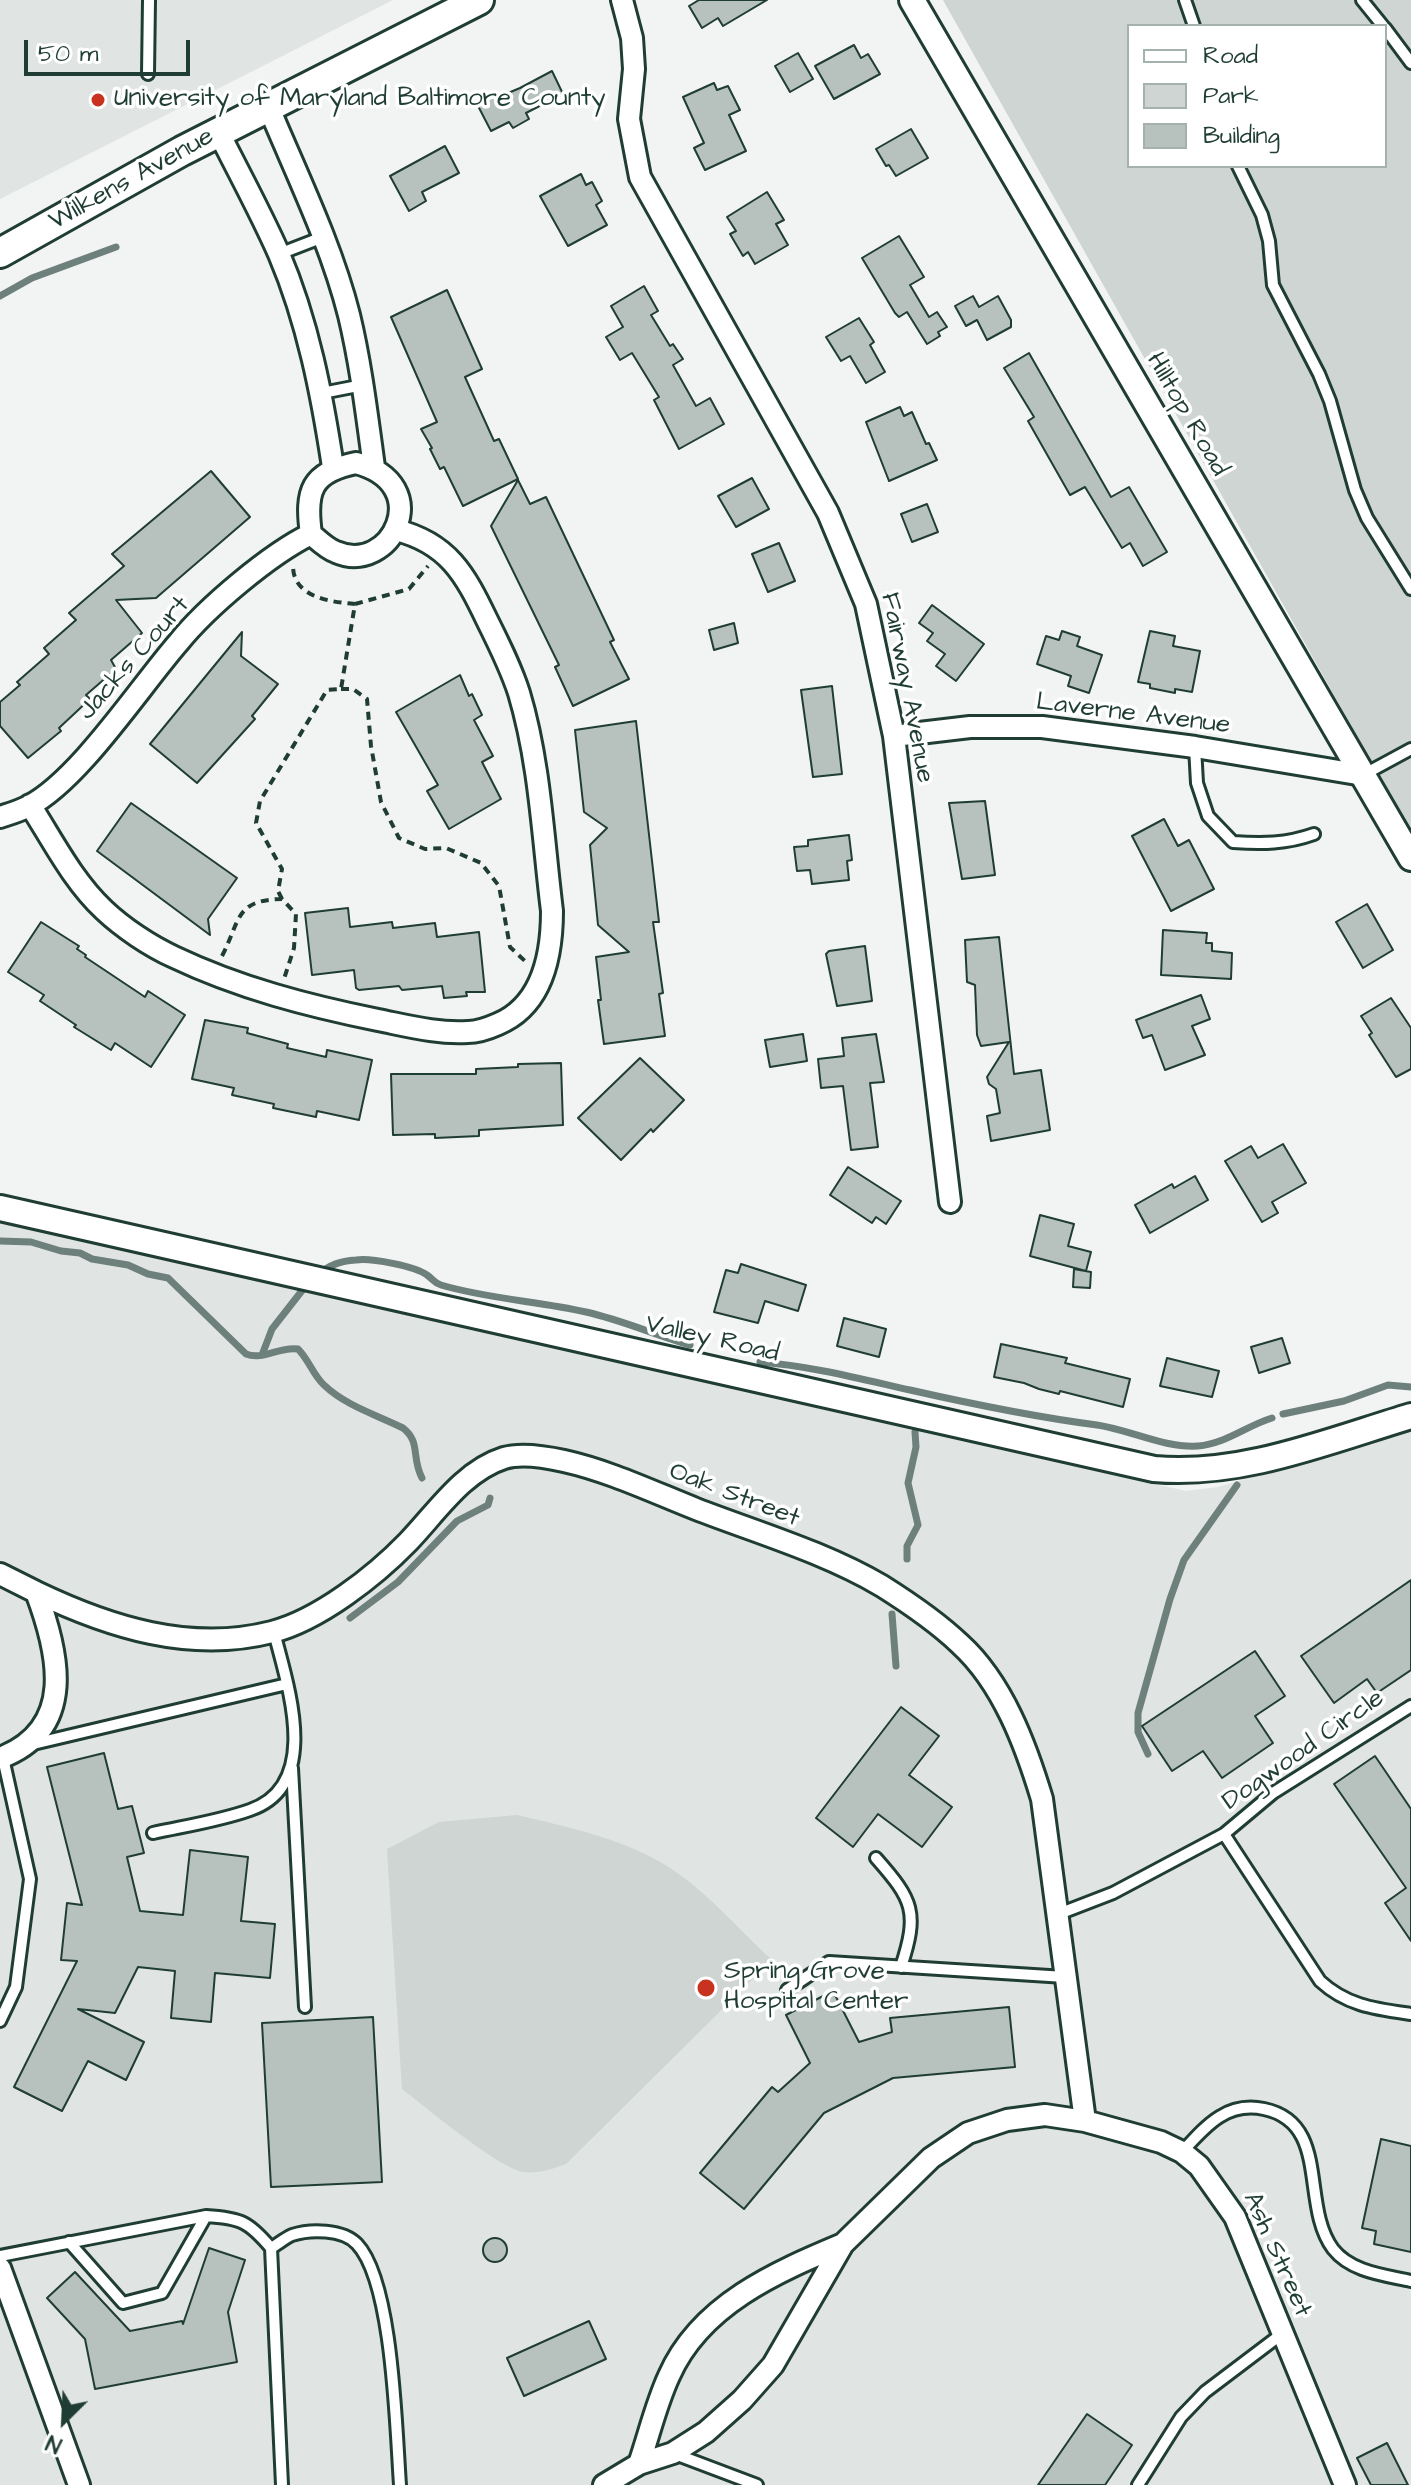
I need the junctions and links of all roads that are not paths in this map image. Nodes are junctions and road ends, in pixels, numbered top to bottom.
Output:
1 (149, 0) edge
2 (479, 0) edge
3 (622, 0) edge
4 (912, 0) edge
5 (1185, 0) edge
6 (1362, 0) edge
7 (1193, 24) edge
8 (1382, 24) edge
9 (1387, 31) edge
10 (1411, 63) edge
11 (148, 74) dead end
12 (269, 108) junction
13 (219, 133) junction
14 (1239, 168) edge
15 (323, 237) junction
16 (0, 253) edge
17 (279, 254) junction
18 (363, 385) junction
19 (322, 393) junction
20 (333, 467) junction
21 (374, 467) junction
22 (396, 530) junction
23 (311, 534) junction
24 (1411, 589) edge
25 (894, 736) junction
26 (1195, 747) junction
27 (1411, 749) edge
28 (1363, 775) junction
29 (30, 805) junction
30 (0, 817) edge
31 (1314, 834) dead end
32 (1411, 858) edge
33 (950, 1202) dead end
34 (0, 1208) edge
35 (1411, 1416) edge
36 (0, 1574) edge
37 (36, 1592) junction
38 (274, 1632) junction
39 (287, 1684) junction
40 (1411, 1706) edge
41 (27, 1745) junction
42 (2, 1758) edge
43 (292, 1762) junction
44 (153, 1833) dead end
45 (1224, 1834) junction
46 (876, 1858) dead end
47 (1056, 1915) junction
48 (901, 1967) junction
49 (1065, 1977) junction
50 (787, 1990) dead end
51 (305, 2007) dead end
52 (1411, 2014) edge
53 (0, 2021) edge
54 (1085, 2121) junction
55 (1182, 2152) junction
56 (206, 2216) junction
57 (69, 2242) junction
58 (843, 2244) junction
59 (271, 2248) junction
60 (0, 2256) edge
61 (0, 2268) edge
62 (1411, 2281) edge
63 (1283, 2333) junction
64 (673, 2453) junction
65 (639, 2464) junction
66 (79, 2485) edge
67 (282, 2485) edge
68 (400, 2485) edge
69 (604, 2485) edge
70 (757, 2485) edge
71 (1138, 2485) edge
72 (1345, 2485) edge

1 - 11 lane
2 - 12 main road, Wilkens Avenue
3 - 25 street, Fairway Avenue
4 - 28 street, Hilltop Road
5 - 7 lane
6 - 8 lane
9 - 10 lane
12 - 13 main road, Wilkens Avenue
12 - 15 street
13 - 16 main road, Wilkens Avenue
13 - 17 street
14 - 24 lane
15 - 17 lane
15 - 18 street
17 - 19 street
18 - 19 lane
18 - 21 street
19 - 20 street
20 - 21 street
20 - 23 street
21 - 22 street
22 - 23 street
22 - 29 street
23 - 29 street, Jacks Court
25 - 26 street, Laverne Avenue
25 - 33 street, Fairway Avenue
26 - 28 street, Laverne Avenue
26 - 31 lane
27 - 28 lane
28 - 32 street, Hilltop Road
29 - 30 street, Jacks Court
34 - 35 street, Valley Road
36 - 37 street, Oak Street
37 - 38 street, Oak Street
37 - 41 street
38 - 39 lane
38 - 47 street, Oak Street
39 - 41 lane
39 - 43 lane
40 - 45 lane, Dogwood Circle
41 - 42 street
42 - 53 lane
43 - 44 lane
43 - 51 lane
45 - 47 lane, Dogwood Circle
45 - 52 lane, Dogwood Circle
46 - 48 lane
47 - 49 street, Oak Street
48 - 49 lane
48 - 50 lane
49 - 54 street, Oak Street
54 - 55 street, Ash Street
54 - 58 street, Ash Street
55 - 62 lane
55 - 63 street, Ash Street
56 - 57 lane
56 - 57 lane
56 - 59 lane
57 - 60 lane
58 - 64 street, Ash Street
58 - 65 street, Ash Street
59 - 67 lane
59 - 68 lane
61 - 66 street
63 - 71 lane
63 - 72 street, Ash Street
64 - 65 street, Ash Street
64 - 70 lane
65 - 69 street, Ash Street

